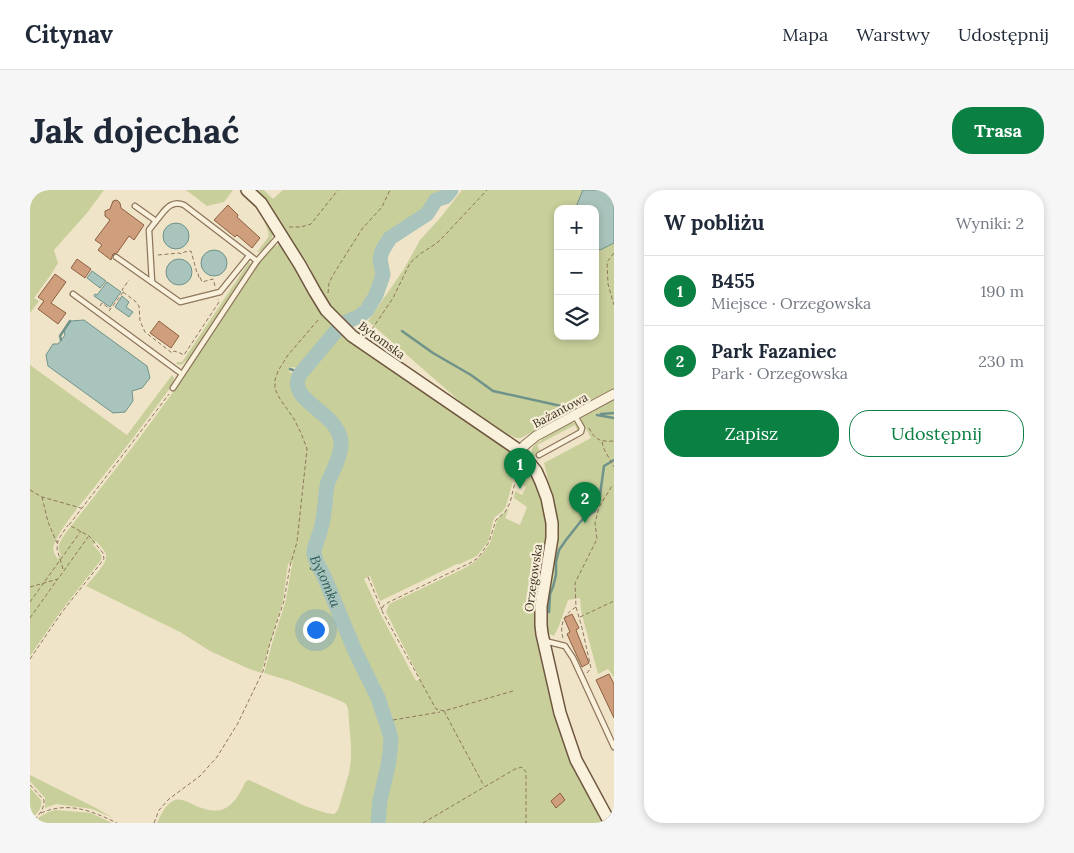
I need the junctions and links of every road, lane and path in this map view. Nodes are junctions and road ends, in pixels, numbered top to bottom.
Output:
1 (248, 190) edge
2 (338, 190) edge
3 (390, 190) edge
4 (487, 190) edge
5 (135, 206) dead end
6 (156, 221) junction
7 (280, 234) junction
8 (614, 253) edge
9 (155, 255) dead end
10 (249, 256) junction
11 (116, 257) dead end
12 (257, 261) junction
13 (129, 280) dead end
14 (152, 282) junction
15 (215, 286) dead end
16 (123, 292) junction
17 (73, 294) dead end
18 (218, 298) dead end
19 (101, 305) dead end
20 (614, 305) edge
21 (111, 309) junction
22 (326, 310) junction
23 (109, 312) dead end
24 (362, 344) junction
25 (182, 374) junction
26 (173, 388) joint
27 (614, 394) edge
28 (575, 416) junction
29 (589, 427) dead end
30 (496, 434) joint
31 (602, 441) junction
32 (614, 441) edge
33 (520, 451) junction
34 (539, 455) dead end
35 (528, 461) junction
36 (613, 466) edge
37 (614, 486) edge
38 (30, 490) edge
39 (42, 497) junction
40 (81, 509) junction
41 (69, 524) junction
42 (81, 531) junction
43 (89, 536) junction
44 (58, 544) junction
45 (61, 559) junction
46 (64, 570) junction
47 (368, 577) dead end
48 (58, 579) junction
49 (43, 583) junction
50 (30, 588) edge
51 (614, 601) edge
52 (30, 602) edge
53 (576, 607) junction
54 (383, 613) junction
55 (30, 618) edge
56 (579, 618) junction
57 (543, 641) junction
58 (565, 646) junction
59 (30, 659) edge
60 (582, 678) junction
61 (513, 690) dead end
62 (442, 711) junction
63 (392, 720) dead end
64 (614, 747) edge
65 (30, 785) edge
66 (485, 787) junction
67 (41, 813) junction
68 (31, 823) edge
69 (117, 823) edge
70 (154, 823) edge
71 (424, 823) edge
72 (526, 823) edge
73 (610, 823) edge

1 - 7 street, Bytomska
2 - 7 path
3 - 22 path
4 - 24 path
5 - 6 lane
6 - 10 lane
6 - 14 lane
7 - 12 lane
7 - 22 street, Bytomska
8 - 20 path
9 - 15 path
10 - 12 lane
10 - 14 lane
11 - 14 lane
12 - 25 lane
13 - 16 path
16 - 18 path
16 - 21 path
17 - 25 lane
19 - 21 path
21 - 23 path
22 - 24 street, Bytomska
22 - 70 path
24 - 30 street, Bytomska
25 - 26 lane
26 - 40 path
27 - 28 street, Bażantowa
28 - 33 street, Bażantowa
28 - 34 lane
29 - 31 path
30 - 33 street, Orzegowska
31 - 32 path
31 - 36 path
33 - 35 street, Orzegowska
35 - 54 path
35 - 57 street, Orzegowska
37 - 53 path
38 - 39 path
39 - 40 path
39 - 44 path
40 - 41 path
41 - 42 path
41 - 44 path
42 - 43 path
42 - 45 path
43 - 46 path
43 - 59 path
44 - 45 path
45 - 46 path
45 - 49 path
46 - 48 path
47 - 54 path
48 - 49 path
48 - 55 path
49 - 50 path
49 - 52 path
51 - 56 path
53 - 56 path
53 - 58 path
54 - 62 path
56 - 60 path
57 - 58 lane
57 - 73 street, Orzegowska
58 - 60 lane
60 - 64 lane
61 - 62 path
62 - 63 path
62 - 66 path
65 - 67 path
66 - 71 path
66 - 72 path
67 - 68 path
67 - 69 path

